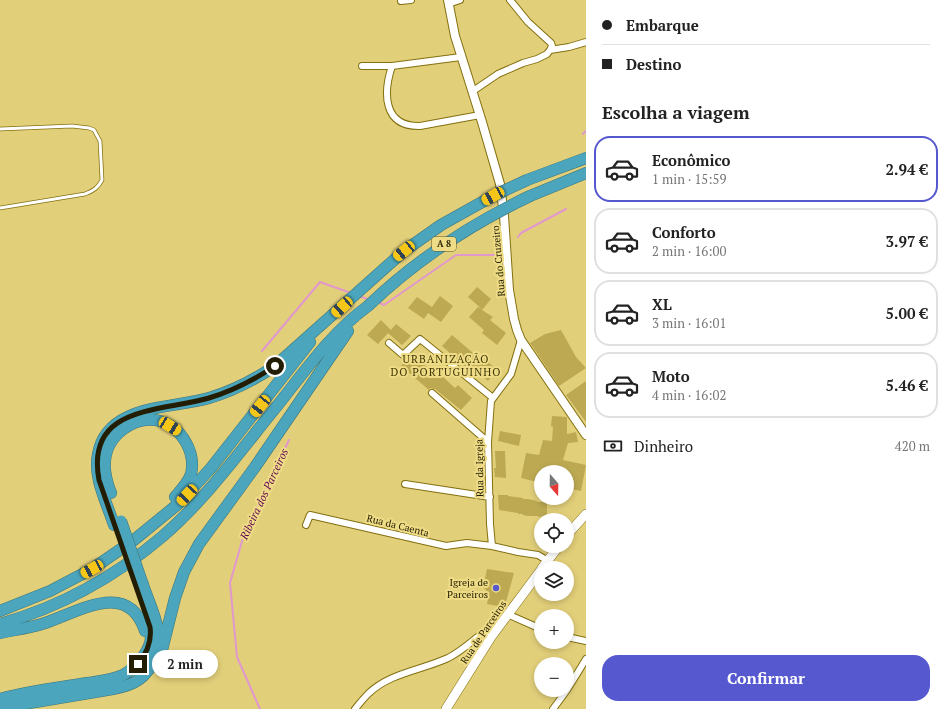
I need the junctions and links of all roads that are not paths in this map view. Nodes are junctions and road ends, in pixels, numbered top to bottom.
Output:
1 (411, 0) edge
2 (460, 0) edge
3 (510, 0) edge
4 (401, 1) edge
5 (448, 2) edge
6 (586, 42) edge
7 (550, 50) junction
8 (461, 57) junction
9 (362, 66) dead end
10 (392, 66) junction
11 (472, 91) junction
12 (480, 115) junction
13 (0, 129) edge
14 (586, 158) edge
15 (586, 173) edge
16 (0, 208) edge
17 (330, 317) junction
18 (344, 330) junction
19 (522, 340) junction
20 (389, 343) dead end
21 (432, 393) dead end
22 (493, 398) junction
23 (586, 434) edge
24 (488, 442) junction
25 (405, 484) dead end
26 (490, 497) junction
27 (586, 514) edge
28 (163, 517) junction
29 (118, 523) junction
30 (306, 525) dead end
31 (574, 527) edge
32 (492, 546) junction
33 (541, 561) edge
34 (534, 579) edge
35 (140, 586) junction
36 (0, 611) edge
37 (508, 614) junction
38 (0, 624) edge
39 (534, 626) edge
40 (0, 633) edge
41 (491, 637) junction
42 (574, 638) edge
43 (586, 641) edge
44 (147, 648) junction
45 (586, 658) edge
46 (152, 666) junction
47 (574, 677) edge
48 (0, 693) edge
49 (17, 694) junction
50 (561, 697) edge
51 (0, 699) edge
52 (0, 708) edge
53 (355, 709) edge
54 (446, 709) edge
55 (553, 709) edge

1 - 4 street
2 - 5 street
3 - 7 street
5 - 8 street, Rua do Cruzeiro
6 - 7 street
7 - 11 street
8 - 10 street
8 - 11 street, Rua do Cruzeiro
9 - 10 street
10 - 12 street
11 - 12 street, Rua do Cruzeiro
12 - 19 street, Rua do Cruzeiro
13 - 16 lane
14 - 17 highway, A 8, bridge
15 - 18 highway, A 8, bridge
17 - 28 highway, A 8
17 - 29 highway
18 - 38 highway, A 8
18 - 46 highway
19 - 22 street, Rua da Igreja
19 - 23 street, Rua do Cruzeiro
20 - 22 street
21 - 24 street
22 - 24 street, Rua da Igreja
24 - 26 street, Rua da Igreja
25 - 26 street
26 - 32 street, Rua da Igreja
27 - 31 main road
28 - 29 highway
28 - 36 highway, A 8
29 - 35 highway
30 - 32 street, Rua da Caenta
32 - 33 street
34 - 37 main road, Rua de Parceiros
35 - 44 highway
35 - 46 highway
37 - 39 street
37 - 41 main road, Rua de Parceiros
40 - 44 highway
41 - 53 street
41 - 54 main road, Rua de Parceiros
42 - 43 street
44 - 49 highway
45 - 47 street
46 - 52 highway
48 - 49 highway
49 - 51 highway
50 - 55 street

